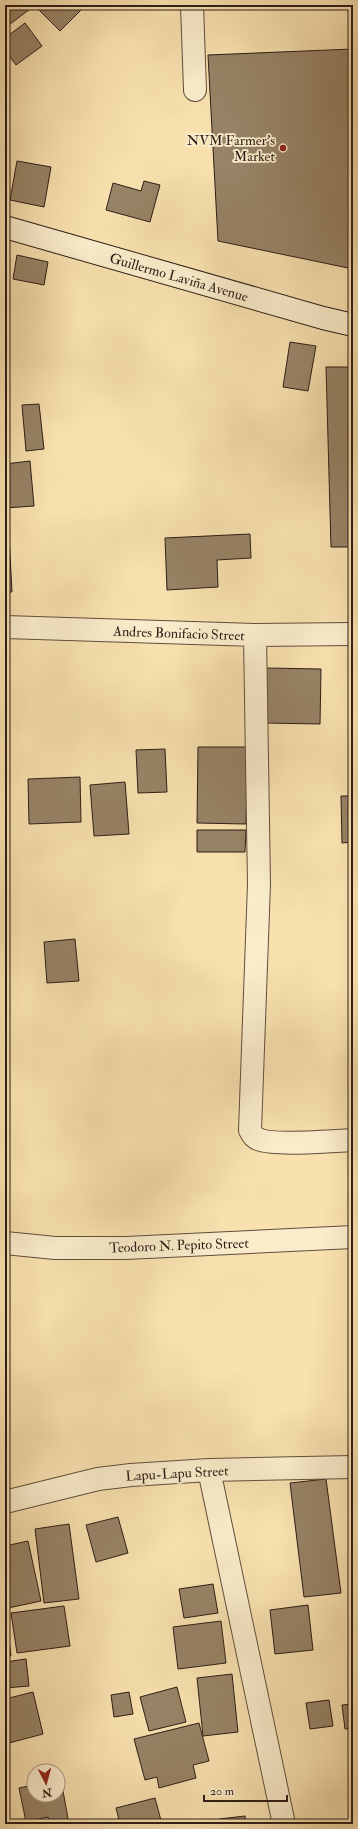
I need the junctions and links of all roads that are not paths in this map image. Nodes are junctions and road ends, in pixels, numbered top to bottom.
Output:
1 (192, 5) edge
2 (195, 90) dead end
3 (5, 227) edge
4 (353, 325) edge
5 (5, 627) edge
6 (353, 634) edge
7 (255, 635) junction
8 (353, 1140) edge
9 (353, 1237) edge
10 (5, 1243) edge
11 (353, 1467) edge
12 (209, 1470) junction
13 (5, 1502) edge
14 (284, 1824) edge

1 - 2 street
3 - 4 street, Guillermo Laviña Avenue
5 - 7 street, Andres Bonifacio Street
6 - 7 street, Andres Bonifacio Street
7 - 8 street
9 - 10 street, Teodoro N. Pepito Street
11 - 12 street, Lapu-Lapu Street
12 - 13 street, Lapu-Lapu Street
12 - 14 street

